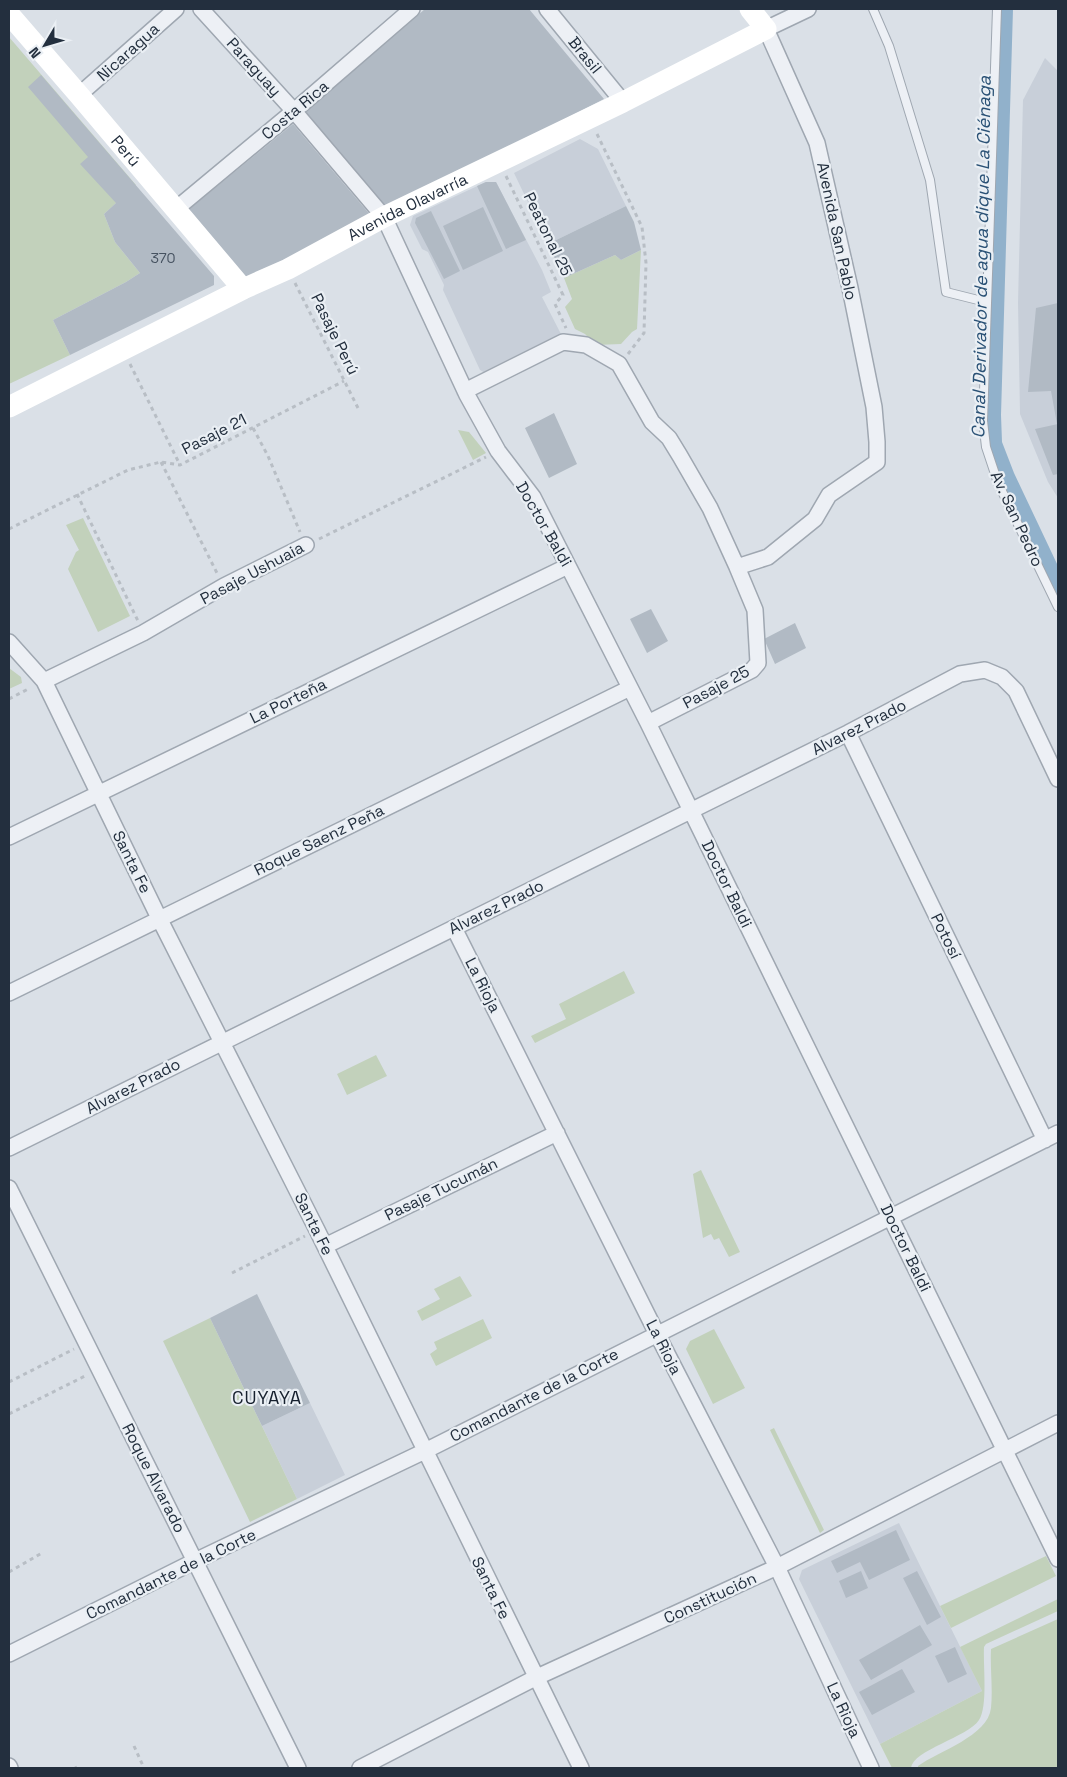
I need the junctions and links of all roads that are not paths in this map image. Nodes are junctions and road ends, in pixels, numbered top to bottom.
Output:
1 (176, 9) edge
2 (201, 9) edge
3 (412, 9) edge
4 (547, 9) edge
5 (750, 9) edge
6 (808, 9) edge
7 (873, 9) edge
8 (997, 9) edge
9 (9, 14) edge
10 (766, 29) junction
11 (79, 95) junction
12 (623, 102) junction
13 (294, 111) junction
14 (176, 209) junction
15 (384, 217) junction
16 (243, 289) junction
17 (986, 302) junction
18 (465, 391) junction
19 (9, 407) edge
20 (306, 545) road end
21 (568, 566) junction
22 (737, 567) junction
23 (1058, 607) edge
24 (9, 642) edge
25 (44, 681) junction
26 (630, 688) junction
27 (648, 723) junction
28 (848, 733) junction
29 (1058, 779) edge
30 (98, 792) junction
31 (691, 810) junction
32 (9, 837) edge
33 (159, 918) junction
34 (454, 928) junction
35 (9, 992) edge
36 (223, 1041) junction
37 (557, 1132) junction
38 (1052, 1136) edge
39 (9, 1148) edge
40 (9, 1188) edge
41 (891, 1218) junction
42 (325, 1246) junction
43 (657, 1334) junction
44 (1058, 1424) edge
45 (1005, 1450) junction
46 (425, 1451) junction
47 (1058, 1559) edge
48 (195, 1561) junction
49 (777, 1567) junction
50 (9, 1654) edge
51 (535, 1678) junction
52 (298, 1768) edge
53 (360, 1768) edge
54 (580, 1768) edge
55 (871, 1768) edge

1 - 11 street, Nicaragua
2 - 13 street, Paraguay
3 - 13 street, Costa Rica
4 - 12 street, Brasil
5 - 10 street
6 - 10 street, Avenida Olavarría
7 - 17 lane
8 - 17 lane, Av. San Pedro
9 - 11 street, Perú
10 - 12 street, Avenida Olavarría
10 - 22 street, Avenida San Pablo
11 - 14 street, Perú
12 - 15 street, Avenida Olavarría
13 - 14 street, Costa Rica
13 - 15 street, Paraguay
14 - 16 street, Perú
15 - 16 street, Avenida Olavarría
15 - 18 street, Doctor Baldi
16 - 19 street, Avenida Olavarría
17 - 23 lane, Av. San Pedro
18 - 21 street, Doctor Baldi
18 - 22 street
20 - 25 street, Pasaje Ushuaia
21 - 26 street, Doctor Baldi
21 - 30 street, La Porteña
22 - 27 street, Pasaje 25
24 - 25 street, Santa Fe
25 - 30 street, Santa Fe
26 - 27 street, Doctor Baldi
26 - 33 street, Roque Saenz Peña
27 - 31 street, Doctor Baldi
28 - 29 street, Alvarez Prado
28 - 31 street, Alvarez Prado
28 - 38 street, Potosí
30 - 32 street, La Porteña
30 - 33 street, Santa Fe
31 - 34 street, Alvarez Prado
31 - 41 street, Doctor Baldi
33 - 35 street, Roque Saenz Peña
33 - 36 street, Santa Fe
34 - 36 street, Alvarez Prado
34 - 37 street, La Rioja
36 - 39 street, Alvarez Prado
36 - 42 street, Santa Fe
37 - 42 street, Pasaje Tucumán
37 - 43 street, La Rioja
38 - 41 street, Comandante de la Corte
40 - 48 street, Roque Alvarado
41 - 43 street, Comandante de la Corte
41 - 45 street, Doctor Baldi
42 - 46 street, Santa Fe
43 - 46 street, Comandante de la Corte
43 - 49 street, La Rioja
44 - 45 street, Constitución
45 - 47 street, Doctor Baldi
45 - 49 street, Constitución
46 - 48 street, Comandante de la Corte
46 - 51 street, Santa Fe
48 - 50 street, Comandante de la Corte
48 - 52 street, Roque Alvarado
49 - 51 street, Constitución
49 - 55 street, La Rioja
51 - 53 street, Constitución
51 - 54 street, Santa Fe

